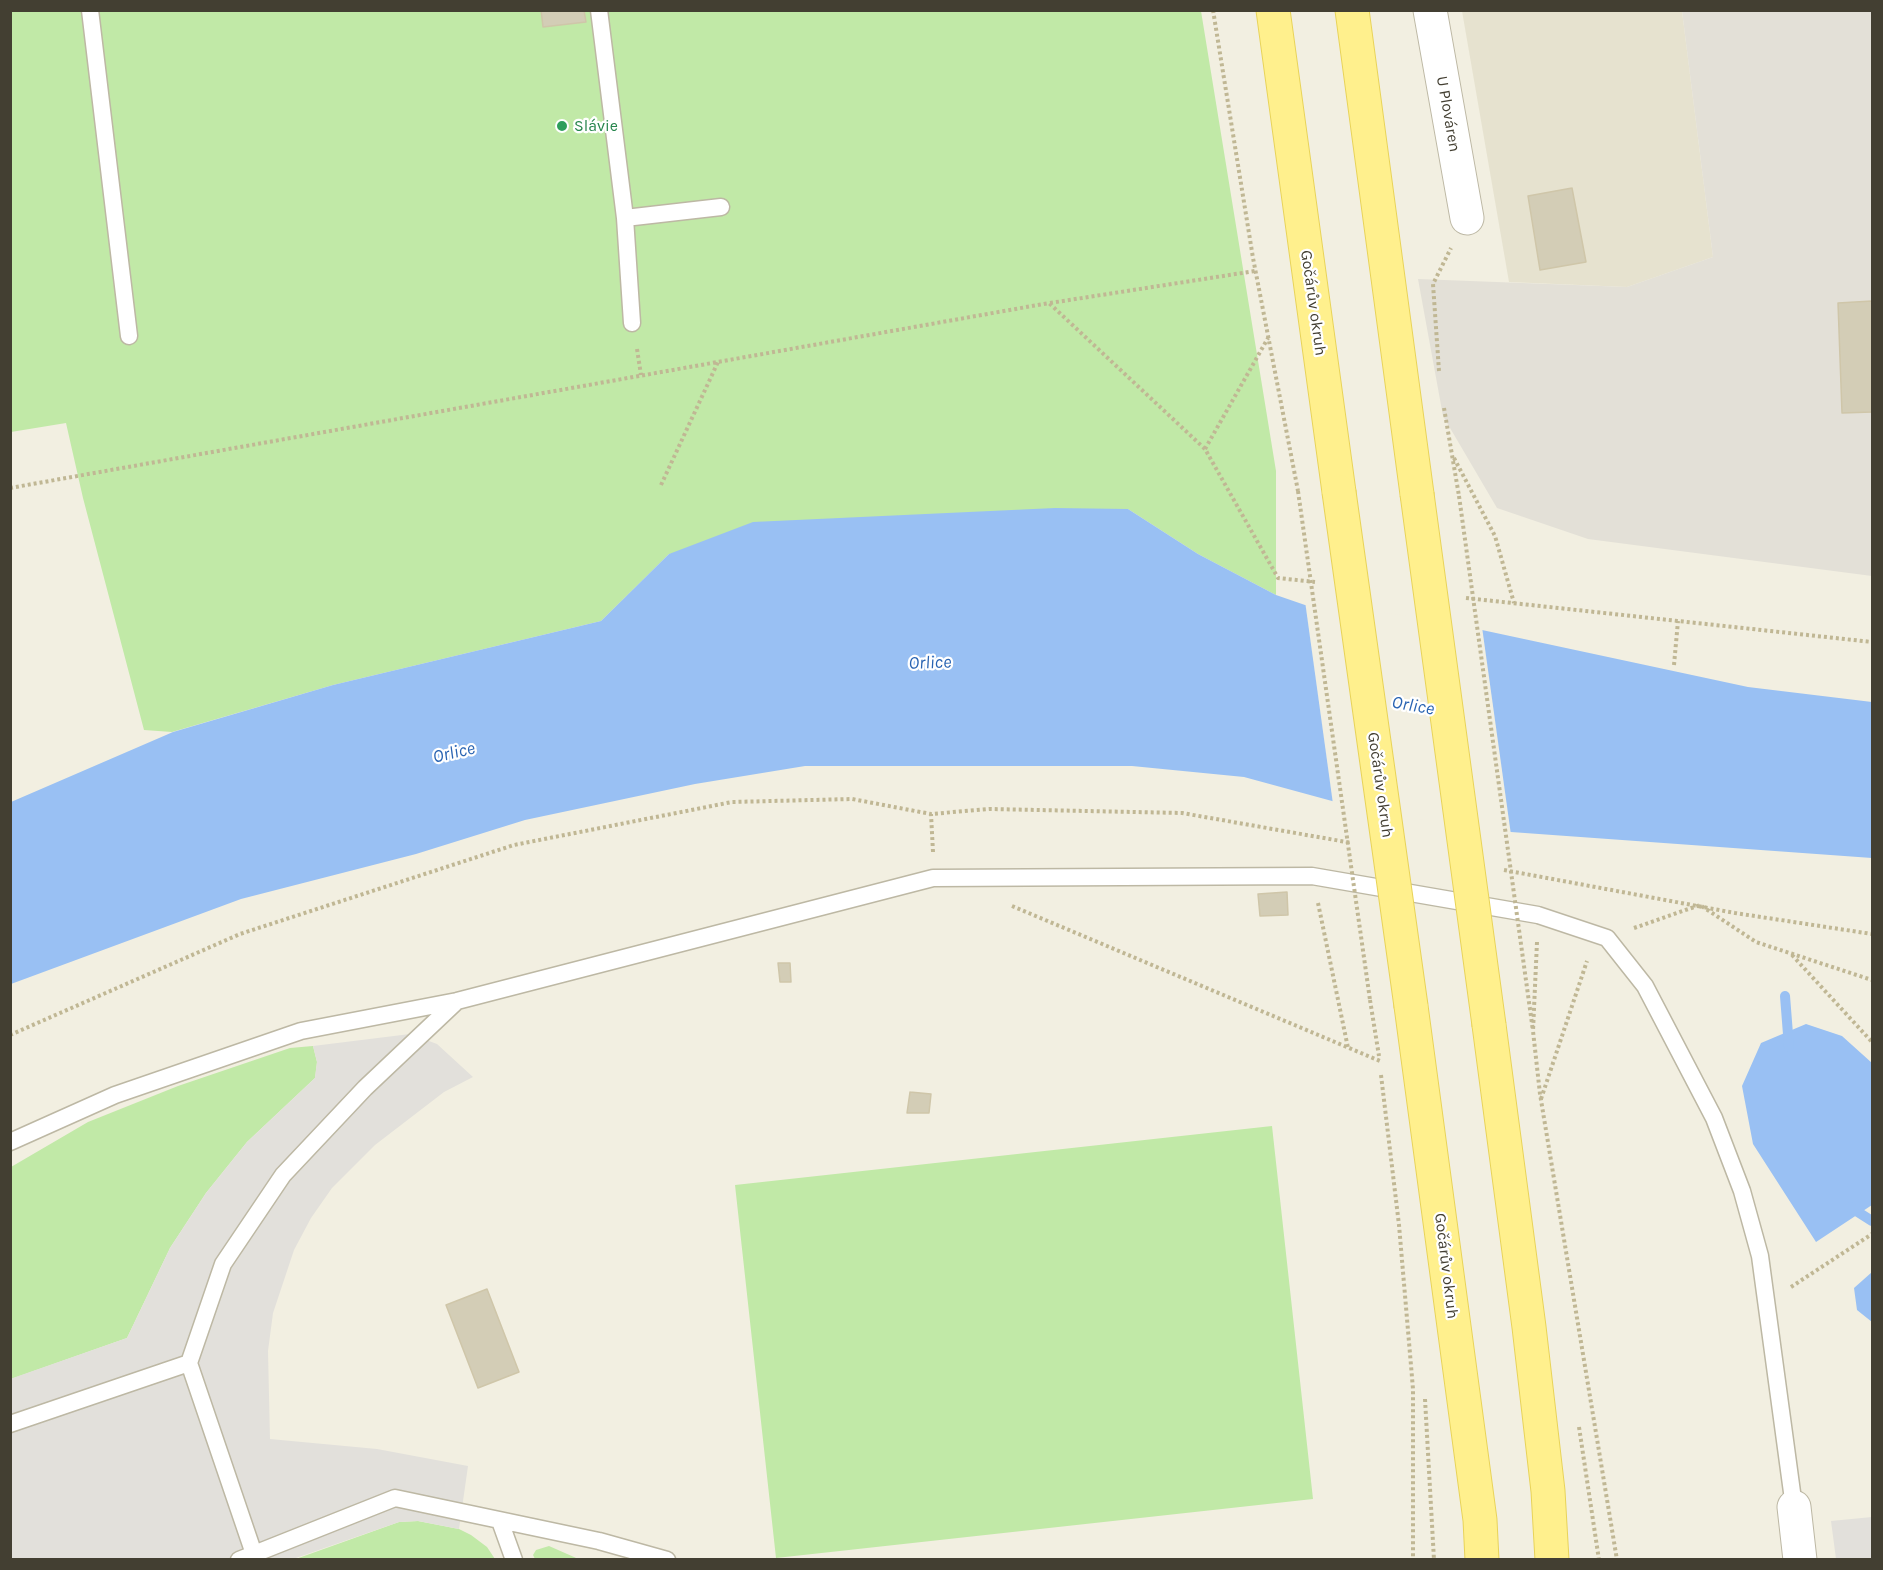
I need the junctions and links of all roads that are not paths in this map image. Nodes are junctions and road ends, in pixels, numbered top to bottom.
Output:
1 (90, 10) edge
2 (599, 10) edge
3 (1273, 10) edge
4 (1352, 10) edge
5 (1430, 10) edge
6 (721, 207) dead end
7 (625, 218) junction
8 (1467, 218) road end
9 (632, 323) dead end
10 (129, 336) dead end
11 (457, 1001) junction
12 (10, 1142) edge
13 (189, 1363) junction
14 (10, 1424) edge
15 (1794, 1508) joint
16 (500, 1521) junction
17 (247, 1557) edge
18 (514, 1560) edge
19 (667, 1560) edge
20 (1482, 1560) edge
21 (1552, 1560) edge
22 (1800, 1560) edge

1 - 10 lane
2 - 7 lane
3 - 20 main road, Gočárův okruh, bridge
4 - 21 main road, bridge
5 - 8 street, U Plováren
6 - 7 lane
7 - 9 lane
11 - 12 lane
11 - 13 lane
11 - 15 lane
13 - 14 lane
13 - 17 lane
15 - 22 street
16 - 17 lane
16 - 18 lane
16 - 19 lane

